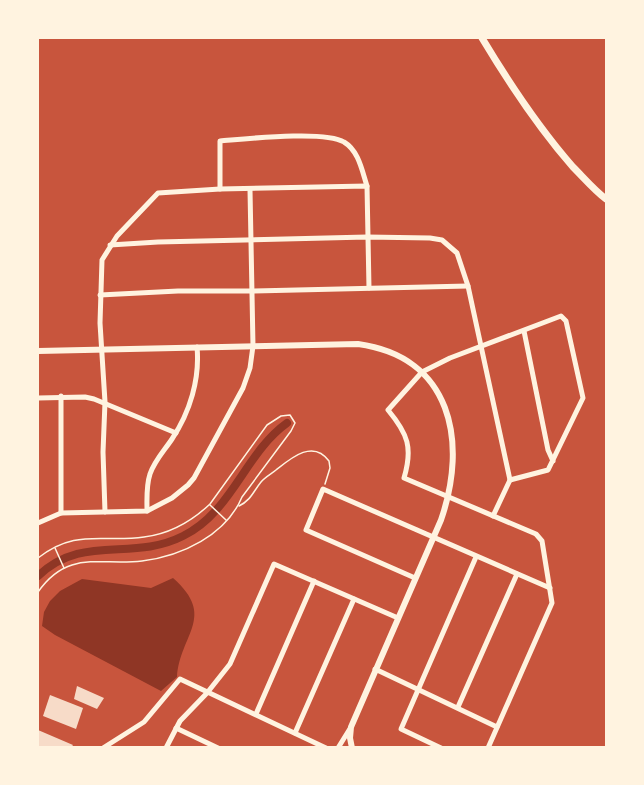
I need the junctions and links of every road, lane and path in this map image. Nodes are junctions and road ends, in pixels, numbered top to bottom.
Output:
1 (482, 38) edge
2 (367, 186) junction
3 (220, 189) junction
4 (250, 189) junction
5 (606, 199) edge
6 (367, 237) junction
7 (251, 240) junction
8 (110, 245) junction
9 (468, 286) junction
10 (369, 288) junction
11 (252, 291) junction
12 (100, 296) junction
13 (524, 331) junction
14 (253, 346) junction
15 (197, 347) junction
16 (481, 348) junction
17 (102, 350) junction
18 (38, 351) edge
19 (422, 372) junction
20 (61, 396) junction
21 (38, 398) edge
22 (105, 402) junction
23 (290, 415) dead end
24 (176, 433) junction
25 (553, 461) junction
26 (510, 480) junction
27 (323, 489) junction
28 (449, 496) junction
29 (210, 504) dead end
30 (238, 506) junction
31 (147, 511) junction
32 (105, 512) junction
33 (61, 513) junction
34 (493, 516) junction
35 (38, 520) edge
36 (226, 520) junction
37 (433, 537) junction
38 (55, 547) dead end
39 (477, 557) junction
40 (64, 568) junction
41 (517, 574) junction
42 (415, 578) junction
43 (314, 581) junction
44 (550, 588) junction
45 (38, 592) edge
46 (354, 598) junction
47 (398, 618) junction
48 (375, 669) junction
49 (418, 689) junction
50 (207, 693) junction
51 (458, 707) junction
52 (256, 714) junction
53 (497, 727) junction
54 (176, 728) junction
55 (351, 728) junction
56 (295, 733) junction
57 (103, 747) edge
58 (166, 747) edge
59 (218, 747) edge
60 (326, 747) edge
61 (338, 747) edge
62 (352, 747) edge
63 (441, 747) edge
64 (488, 747) edge

1 - 5 main road
2 - 3 street
2 - 4 street
2 - 6 street
3 - 4 street
3 - 8 street
4 - 7 street
6 - 7 street
6 - 9 street
6 - 10 street
7 - 8 street
7 - 11 street
8 - 12 street
9 - 10 street
9 - 16 street
10 - 11 street
11 - 12 street
11 - 14 street
12 - 17 street
13 - 16 street
13 - 25 street
13 - 25 street
14 - 15 street
14 - 19 street
14 - 31 street
15 - 17 street
15 - 24 street
16 - 19 street
16 - 26 street
17 - 18 street
17 - 22 street
19 - 28 street
19 - 28 street
20 - 21 street
20 - 22 street
20 - 33 street
22 - 24 street
22 - 32 street
23 - 30 path
24 - 31 street
25 - 26 street
26 - 34 street
27 - 30 path
27 - 37 street
27 - 42 street
28 - 34 street
28 - 37 street
29 - 36 path
30 - 36 path
31 - 32 street
32 - 33 street
33 - 35 street
34 - 44 street
36 - 40 path
37 - 39 street
37 - 42 street
38 - 40 path
39 - 41 street
39 - 49 street
40 - 45 path
41 - 44 street
41 - 51 street
42 - 47 street
43 - 46 street
43 - 50 street
43 - 52 street
44 - 53 street
46 - 47 street
46 - 56 street
47 - 48 street
48 - 49 street
48 - 55 street
49 - 51 street
49 - 63 street
50 - 52 street
50 - 54 street
50 - 57 street
51 - 53 street
52 - 56 street
53 - 64 street
54 - 58 street
54 - 59 street
55 - 61 street
55 - 62 street
56 - 60 street

